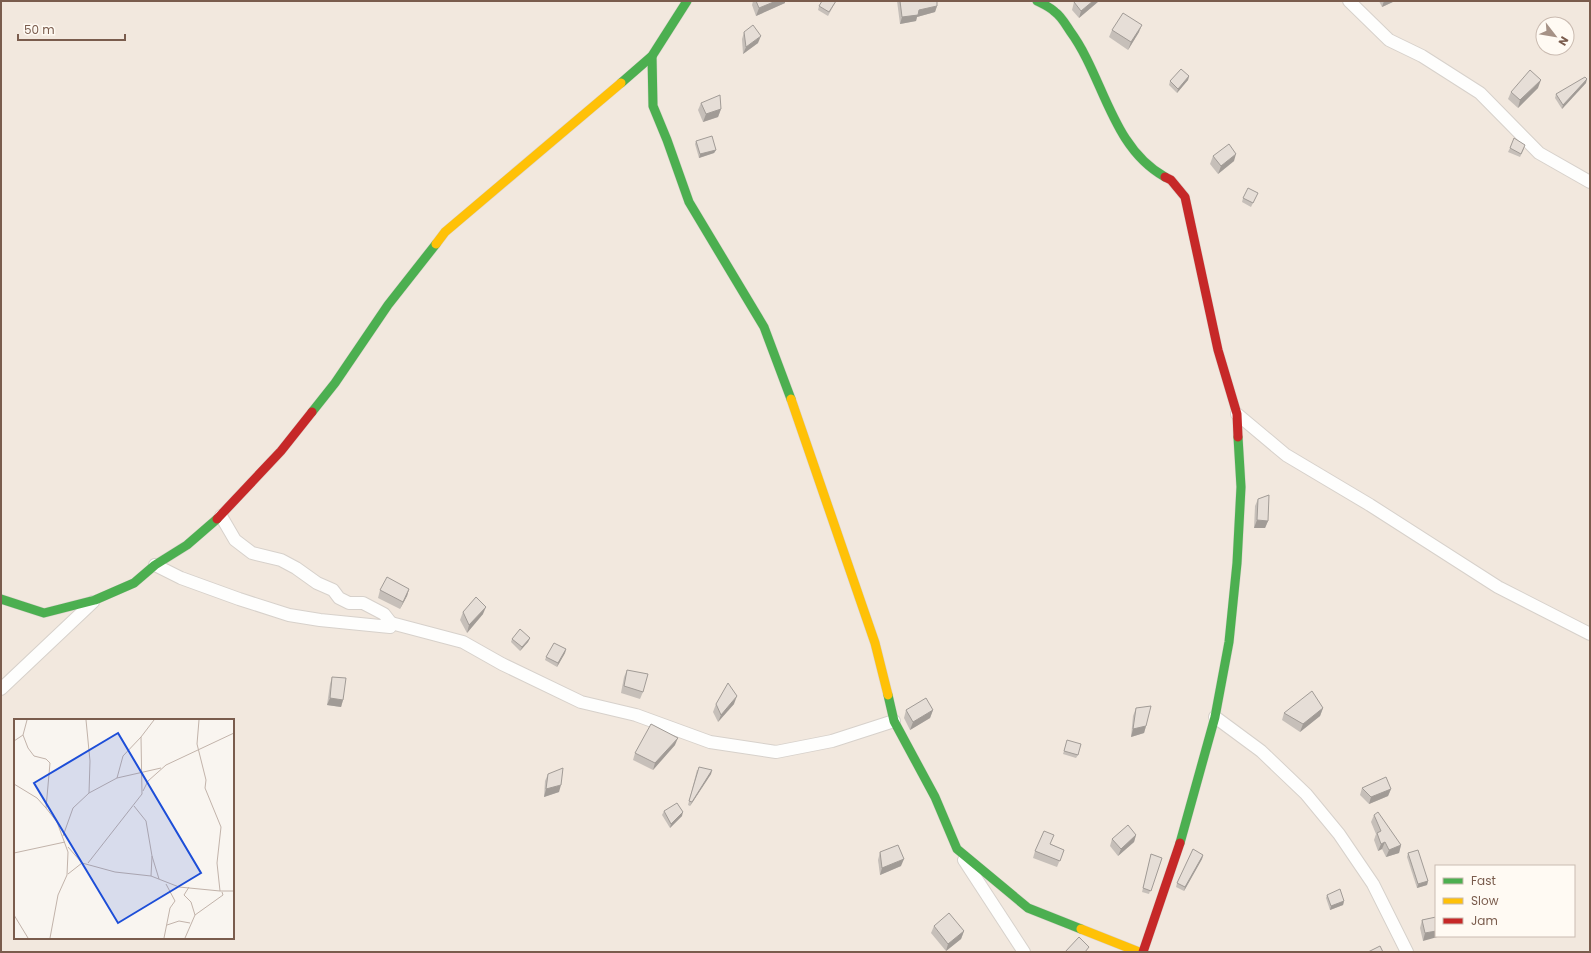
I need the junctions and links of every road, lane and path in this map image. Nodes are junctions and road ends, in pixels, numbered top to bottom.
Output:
1 (687, 1) edge
2 (1037, 1) edge
3 (1349, 1) edge
4 (652, 56) junction
5 (1590, 182) edge
6 (1237, 414) junction
7 (221, 516) junction
8 (155, 565) junction
9 (1, 599) edge
10 (95, 600) junction
11 (391, 623) junction
12 (1590, 634) edge
13 (1, 689) edge
14 (1215, 718) junction
15 (894, 721) junction
16 (957, 849) junction
17 (1024, 952) edge
18 (1139, 952) edge
19 (1143, 952) edge
20 (1407, 952) edge

1 - 4 street
2 - 6 street
3 - 5 street
4 - 7 street
4 - 15 street
6 - 12 street
6 - 14 street
7 - 8 street
7 - 11 street
8 - 10 street
8 - 11 street
9 - 10 street
10 - 13 street
11 - 15 street
14 - 19 street
14 - 20 street
15 - 16 street
16 - 17 street
16 - 18 street

